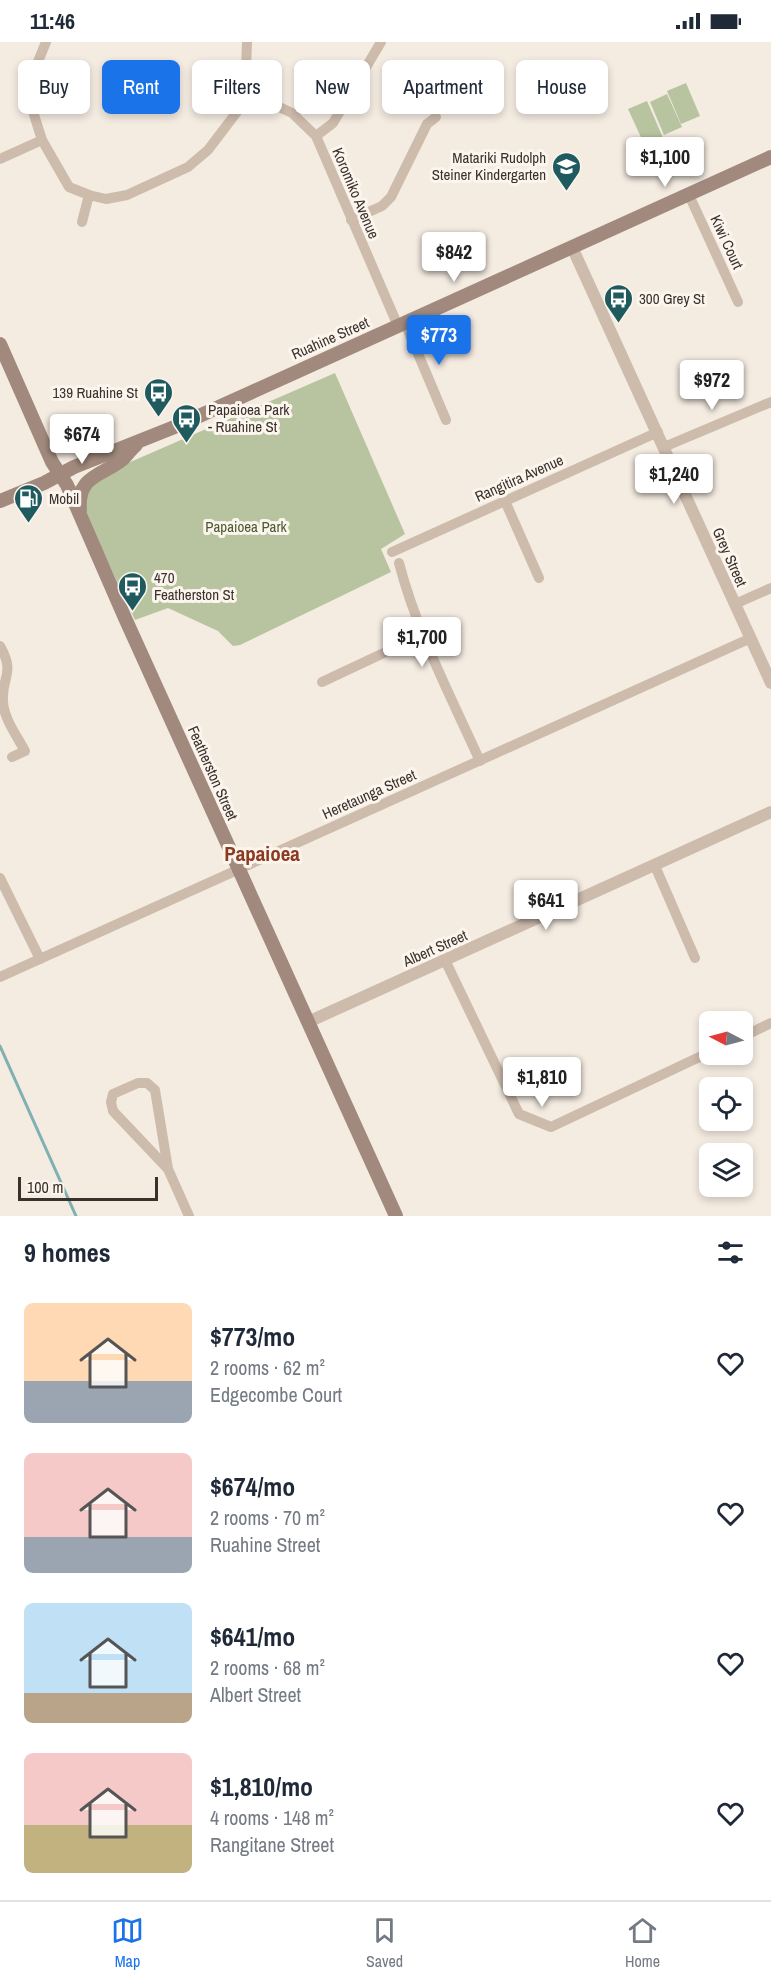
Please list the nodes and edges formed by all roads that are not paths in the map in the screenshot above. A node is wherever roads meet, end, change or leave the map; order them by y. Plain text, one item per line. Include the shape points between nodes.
1 (46, 42) edge
2 (247, 42) edge
3 (381, 42) edge
4 (246, 60) edge
5 (282, 108) edge
6 (235, 114) edge
7 (436, 117) dead end
8 (316, 136) junction
9 (42, 140) junction
10 (771, 157) edge
11 (0, 159) edge
12 (89, 195) junction
13 (689, 195) junction
14 (351, 220) junction
15 (82, 222) dead end
16 (572, 247) junction
17 (738, 302) dead end
18 (401, 325) junction
19 (0, 344) edge
20 (771, 402) edge
21 (446, 420) dead end
22 (657, 432) junction
23 (138, 441) junction
24 (664, 447) junction
25 (59, 475) junction
26 (0, 501) edge
27 (505, 501) junction
28 (81, 515) junction
29 (392, 552) dead end
30 (399, 563) dead end
31 (539, 578) dead end
32 (771, 588) edge
33 (735, 604) junction
34 (422, 635) junction
35 (751, 638) junction
36 (0, 646) edge
37 (322, 682) dead end
38 (771, 683) edge
39 (12, 757) dead end
40 (480, 761) junction
41 (771, 812) edge
42 (655, 866) junction
43 (239, 870) junction
44 (0, 878) edge
45 (695, 958) dead end
46 (40, 959) junction
47 (445, 960) junction
48 (0, 977) edge
49 (308, 1022) junction
50 (771, 1023) edge
51 (753, 1032) edge
52 (699, 1057) edge
53 (168, 1169) junction
54 (392, 1215) edge
55 (189, 1216) edge

1 - 9 street via 35,69 30,102
2 - 4 street
3 - 8 street via 333,123
5 - 8 street, Koromiko Avenue
6 - 12 street via 208,150 188,167 127,195 106,199
7 - 14 street via 427,124 391,197
8 - 14 street, Koromiko Avenue
9 - 11 street
9 - 12 street via 69,187
10 - 13 main road, Ruahine Street
12 - 15 street
13 - 16 main road, Ruahine Street
13 - 17 street, Kiwi Court
14 - 18 street, Koromiko Avenue
16 - 18 main road, Ruahine Street
16 - 22 street, Grey Street
18 - 21 street, Koromiko Avenue
18 - 23 main road, Ruahine Street
19 - 25 main road, Featherston Street
20 - 24 street
22 - 24 street, Grey Street
22 - 27 street, Rangitira Avenue
23 - 25 main road, Ruahine Street
23 - 28 main road via 123,459 88,481 81,491
24 - 33 street, Grey Street
25 - 26 main road, Ruahine Street
25 - 28 main road, Featherston Street
27 - 29 street, Rangitira Avenue
27 - 31 street
28 - 43 main road, Featherston Street
30 - 34 street
32 - 33 street
33 - 35 street, Grey Street
34 - 37 street
34 - 40 street
35 - 38 street, Grey Street
35 - 40 street, Heretaunga Street
36 - 39 street via 8,668 4,710 25,751
40 - 43 street, Heretaunga Street
41 - 42 street, Albert Street
42 - 45 street
42 - 47 street, Albert Street
43 - 46 street, Heretaunga Street
43 - 49 main road, Featherston Street
44 - 46 street
46 - 48 street, Heretaunga Street
47 - 49 street, Albert Street
47 - 52 street via 519,1114 551,1127
49 - 54 main road, Featherston Street
50 - 51 street
53 - 53 street via 155,1090 147,1083 138,1083 113,1094 113,1111
53 - 55 street

